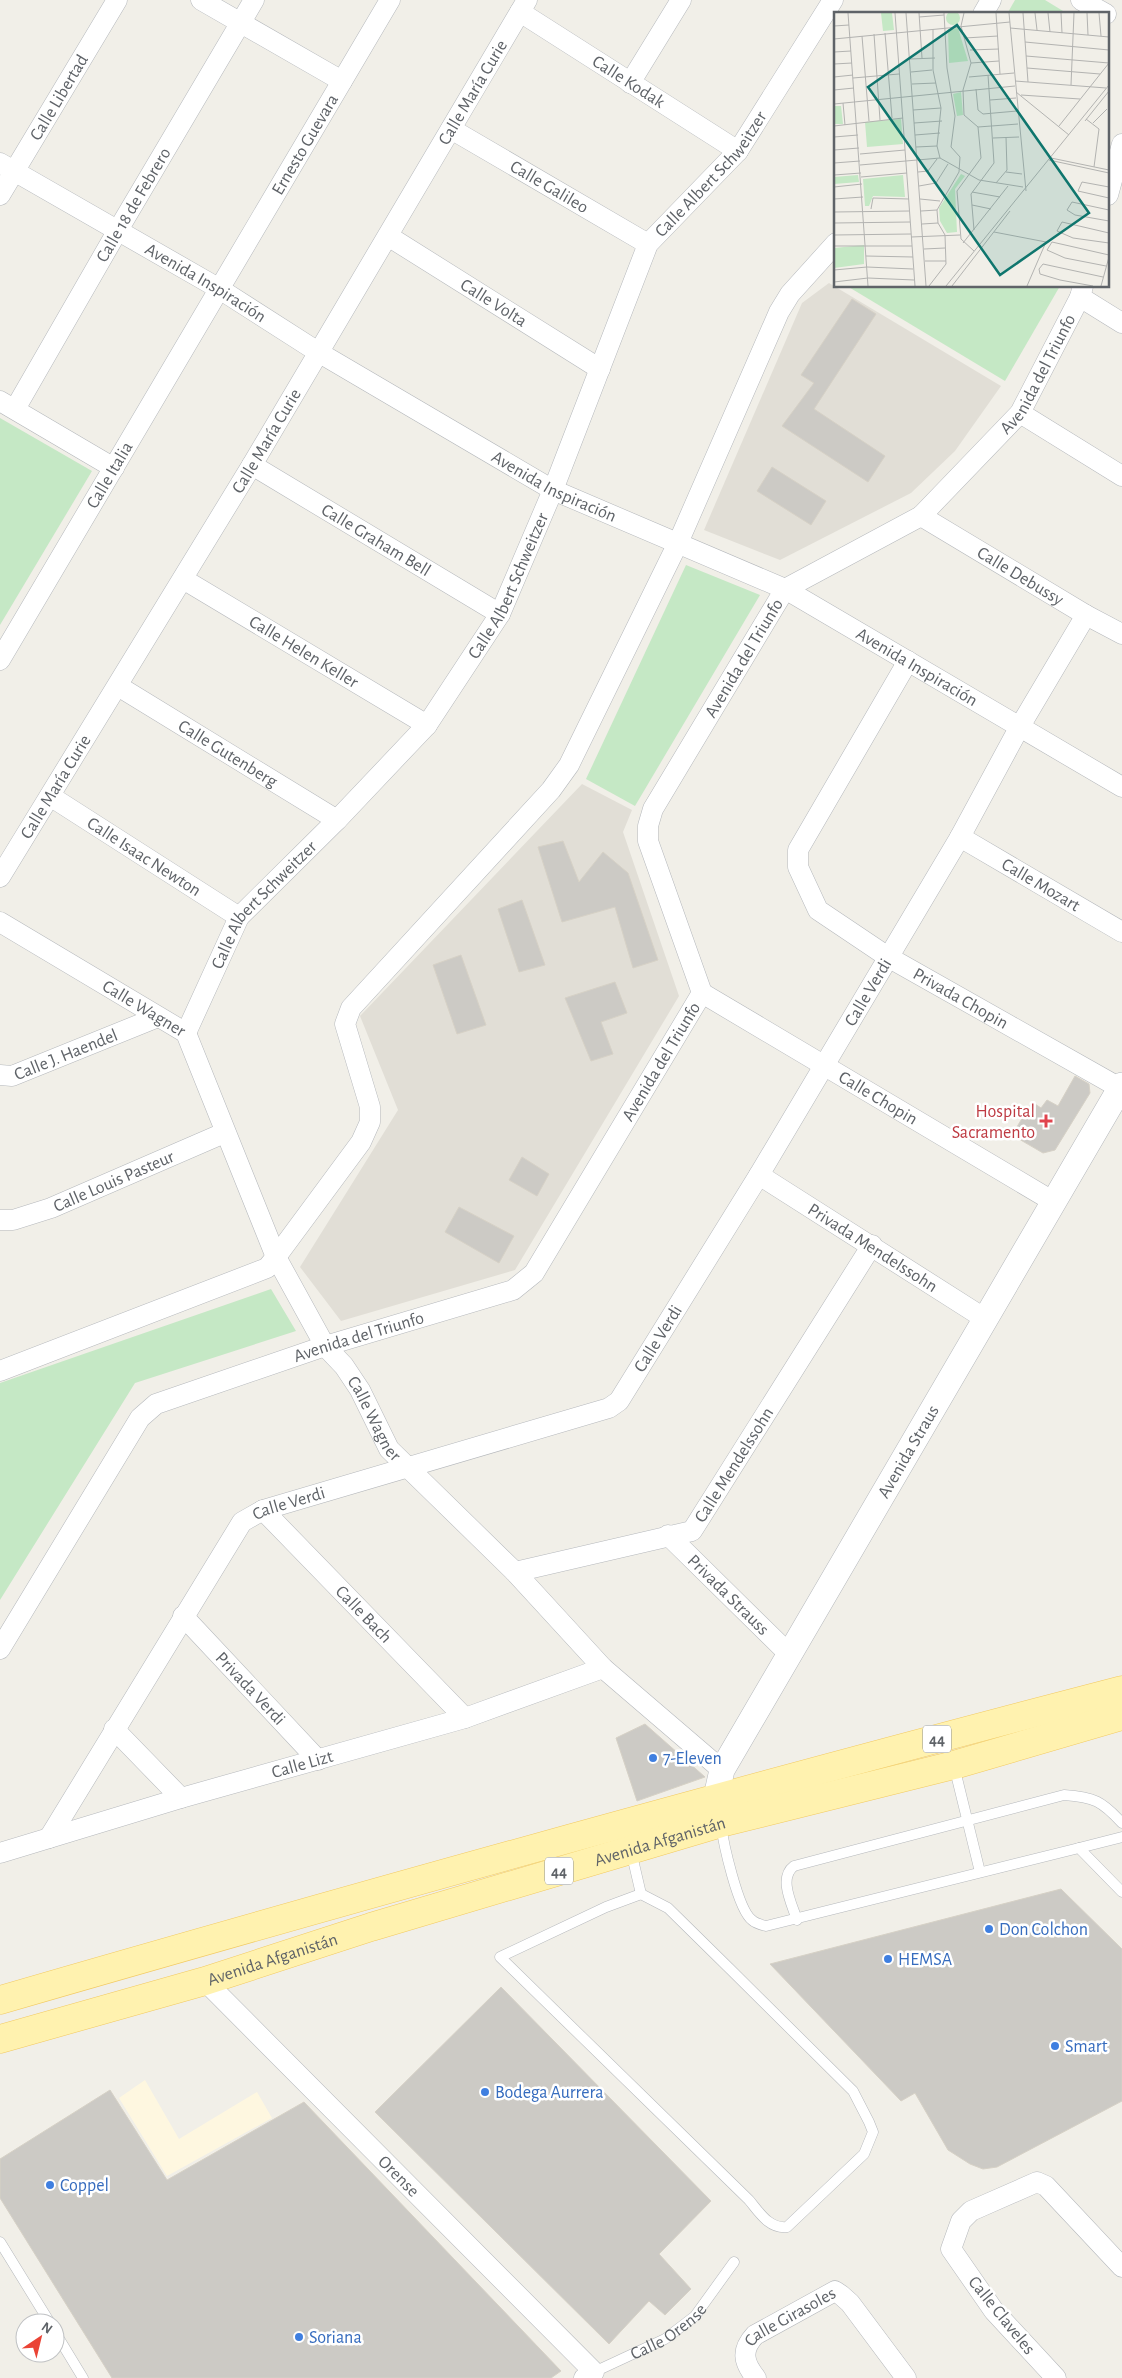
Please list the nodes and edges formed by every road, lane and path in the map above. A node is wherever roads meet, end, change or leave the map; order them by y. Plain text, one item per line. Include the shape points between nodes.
1 (117, 0) edge
2 (201, 0) edge
3 (254, 0) edge
4 (390, 0) edge
5 (681, 0) edge
6 (834, 0) edge
7 (991, 0) edge
8 (1081, 0) edge
9 (524, 6) edge
10 (984, 12) edge
11 (1103, 12) edge
12 (1110, 16) edge
13 (240, 23) junction
14 (1122, 23) edge
15 (342, 81) junction
16 (630, 83) junction
17 (451, 129) junction
18 (1122, 144) edge
19 (738, 151) junction
20 (7, 167) edge
21 (1119, 171) edge
22 (1110, 191) edge
23 (0, 195) edge
24 (118, 230) junction
25 (388, 236) junction
26 (648, 244) junction
27 (834, 245) edge
28 (218, 288) junction
29 (1081, 292) edge
30 (1122, 323) edge
31 (318, 352) junction
32 (600, 369) junction
33 (8, 405) edge
34 (1020, 413) junction
35 (252, 465) junction
36 (114, 468) junction
37 (1122, 476) edge
38 (553, 490) junction
39 (921, 516) junction
40 (678, 543) junction
41 (183, 579) junction
42 (785, 589) junction
43 (500, 614) junction
44 (1086, 615) junction
45 (1122, 634) edge
46 (0, 660) edge
47 (908, 661) junction
48 (118, 686) junction
49 (427, 724) junction
50 (1019, 728) junction
51 (1122, 787) edge
52 (50, 796) junction
53 (337, 820) junction
54 (960, 837) junction
55 (0, 877) edge
56 (239, 917) junction
57 (0, 922) edge
58 (1122, 932) edge
59 (888, 957) junction
60 (702, 993) junction
61 (158, 1017) junction
62 (186, 1033) junction
63 (822, 1066) junction
64 (0, 1075) edge
65 (1121, 1087) edge
66 (224, 1133) junction
67 (759, 1175) junction
68 (1054, 1202) junction
69 (0, 1220) edge
70 (872, 1245) junction
71 (276, 1257) junction
72 (987, 1320) junction
73 (325, 1346) junction
74 (0, 1371) edge
75 (409, 1467) junction
76 (263, 1510) junction
77 (668, 1535) junction
78 (515, 1572) junction
79 (183, 1616) junction
80 (0, 1649) edge
81 (789, 1654) junction
82 (603, 1668) junction
83 (1117, 1710) edge
84 (465, 1718) junction
85 (114, 1729) junction
86 (318, 1760) junction
87 (954, 1765) junction
88 (722, 1770) junction
89 (181, 1798) junction
90 (718, 1810) junction
91 (967, 1822) junction
92 (1122, 1823) edge
93 (1122, 1837) edge
94 (48, 1838) junction
95 (1079, 1848) junction
96 (630, 1850) junction
97 (0, 1853) edge
98 (980, 1872) junction
99 (1122, 1892) edge
100 (641, 1894) junction
101 (797, 1920) junction
102 (205, 1980) junction
103 (0, 2000) edge
104 (0, 2039) edge
105 (0, 2242) edge
106 (734, 2262) dead end
107 (1122, 2267) edge
108 (44, 2313) edge
109 (65, 2348) edge
110 (751, 2373) edge
111 (589, 2375) edge
112 (83, 2378) edge
113 (906, 2378) edge
114 (1056, 2378) edge

1 - 20 street, Calle Libertad
2 - 13 street
3 - 13 street, Calle 18 de Febrero
4 - 15 street, Ernesto Guevara
5 - 16 street
6 - 19 street, Calle Albert Schweitzer
7 - 10 street
8 - 11 street
9 - 16 street, Calle Kodak
9 - 17 street, Calle María Curie
12 - 14 street
13 - 15 street
13 - 24 street, Calle 18 de Febrero
15 - 28 street, Ernesto Guevara
16 - 19 street, Calle Kodak
17 - 25 street, Calle María Curie
17 - 26 street, Calle Galileo
18 - 21 street
19 - 26 street, Calle Albert Schweitzer
20 - 23 street, Calle Libertad
20 - 24 street, Avenida Inspiración
21 - 22 street
24 - 28 street, Avenida Inspiración
24 - 33 street, Calle 18 de Febrero
25 - 31 street, Calle María Curie
25 - 32 street, Calle Volta
26 - 32 street, Calle Albert Schweitzer
27 - 40 street via 790,294 779,312
28 - 31 street, Avenida Inspiración
28 - 36 street, Calle Italia
29 - 30 street
29 - 34 street, Avenida del Triunfo
31 - 35 street, Calle María Curie
31 - 38 street, Avenida Inspiración
32 - 38 street, Calle Albert Schweitzer
33 - 36 street
34 - 37 street
34 - 39 street, Avenida del Triunfo
35 - 41 street, Calle María Curie
35 - 43 street, Calle Graham Bell
36 - 46 street, Calle Italia
38 - 40 street, Avenida Inspiración
38 - 43 street, Calle Albert Schweitzer
39 - 42 street, Avenida del Triunfo
39 - 44 street, Calle Debussy
40 - 42 street, Avenida Inspiración
40 - 71 street via 569,764 551,790 351,1008 345,1024 370,1107 370,1122 361,1142
41 - 48 street, Calle María Curie
41 - 49 street, Calle Helen Keller
42 - 47 street, Avenida Inspiración
42 - 60 street, Avenida del Triunfo via 653,809 648,826 648,841
43 - 49 street, Calle Albert Schweitzer
44 - 45 street, Calle Debussy
44 - 50 street, Calle Verdi
47 - 50 street, Avenida Inspiración
47 - 59 street, Privada Chopin via 798,850 797,859 818,910
48 - 52 street, Calle María Curie
48 - 53 street, Calle Gutenberg
49 - 53 street, Calle Albert Schweitzer
50 - 51 street, Avenida Inspiración
50 - 54 street, Calle Verdi
52 - 55 street, Calle María Curie
52 - 56 street, Calle Isaac Newton
53 - 56 street, Calle Albert Schweitzer
54 - 58 street, Calle Mozart
54 - 59 street, Calle Verdi
56 - 62 street, Calle Albert Schweitzer
57 - 61 street, Calle Wagner
59 - 63 street, Calle Verdi
59 - 65 street, Privada Chopin
60 - 63 street, Calle Chopin
60 - 73 street, Avenida del Triunfo via 534,1273 523,1284 513,1290
61 - 62 street, Calle Wagner
61 - 64 street, Calle J. Haendel via 12,1076
62 - 66 street, Calle Wagner
63 - 67 street, Calle Verdi
63 - 68 street, Calle Chopin
65 - 68 street, Avenida Straus
66 - 69 street, Calle Louis Pasteur via 51,1208 13,1220
66 - 71 street, Calle Wagner
67 - 70 street, Privada Mendelssohn
67 - 75 street, Calle Verdi via 619,1401 609,1408
68 - 72 street, Avenida Straus
70 - 72 street, Privada Mendelssohn
70 - 77 street, Calle Mendelssohn via 692,1531
71 - 73 street, Calle Wagner
71 - 74 street via 267,1268
72 - 81 street, Avenida Straus
73 - 75 street, Calle Wagner via 360,1390 389,1449
73 - 80 street, Avenida del Triunfo via 156,1404 140,1418
75 - 76 street, Calle Verdi
75 - 78 street, Calle Wagner
76 - 79 street, Calle Verdi via 242,1522
76 - 84 street, Calle Bach
77 - 78 street, Calle Mendelssohn
77 - 81 street, Privada Strauss
78 - 82 street, Calle Wagner
79 - 85 street, Calle Verdi
79 - 86 street, Privada Verdi
81 - 88 street, Avenida Straus
82 - 84 street, Calle Lizt
82 - 88 street, Calle Wagner
83 - 87 main road, Avenida Afganistán / 44
83 - 90 main road, Avenida Afganistán / 44
84 - 86 street, Calle Lizt
85 - 89 street
85 - 94 street, Calle Verdi
86 - 89 street, Calle Lizt
87 - 90 main road, Avenida Afganistán / 44
87 - 91 lane
88 - 90 street, Avenida Straus
89 - 94 street, Calle Lizt
90 - 96 main road, Avenida Afganistán / 44
90 - 101 lane via 724,1850 751,1920 766,1926
90 - 103 main road, Avenida Afganistán / 44 via 349,1899
91 - 92 lane via 1064,1795 1088,1797 1109,1809
91 - 98 lane
91 - 101 lane via 794,1866 786,1883
93 - 95 lane
94 - 97 street, Calle Lizt
95 - 98 lane
95 - 99 lane
96 - 100 lane
96 - 102 main road, Avenida Afganistán / 44
98 - 101 lane
100 - 100 lane via 668,1908 778,2017 853,2092 869,2122 872,2132 864,2154 787,2228 776,2227 766,2220 500,1957
102 - 104 main road, Avenida Afganistán / 44
102 - 111 street, Orense
105 - 108 lane
106 - 111 lane, Calle Orense via 695,2316 665,2339
107 - 114 street, Calle Claveles via 1046,2186 1036,2182 971,2211 961,2221 951,2249 994,2311
109 - 112 lane
110 - 113 street, Calle Girasoles via 744,2354 755,2335 835,2291 850,2303

